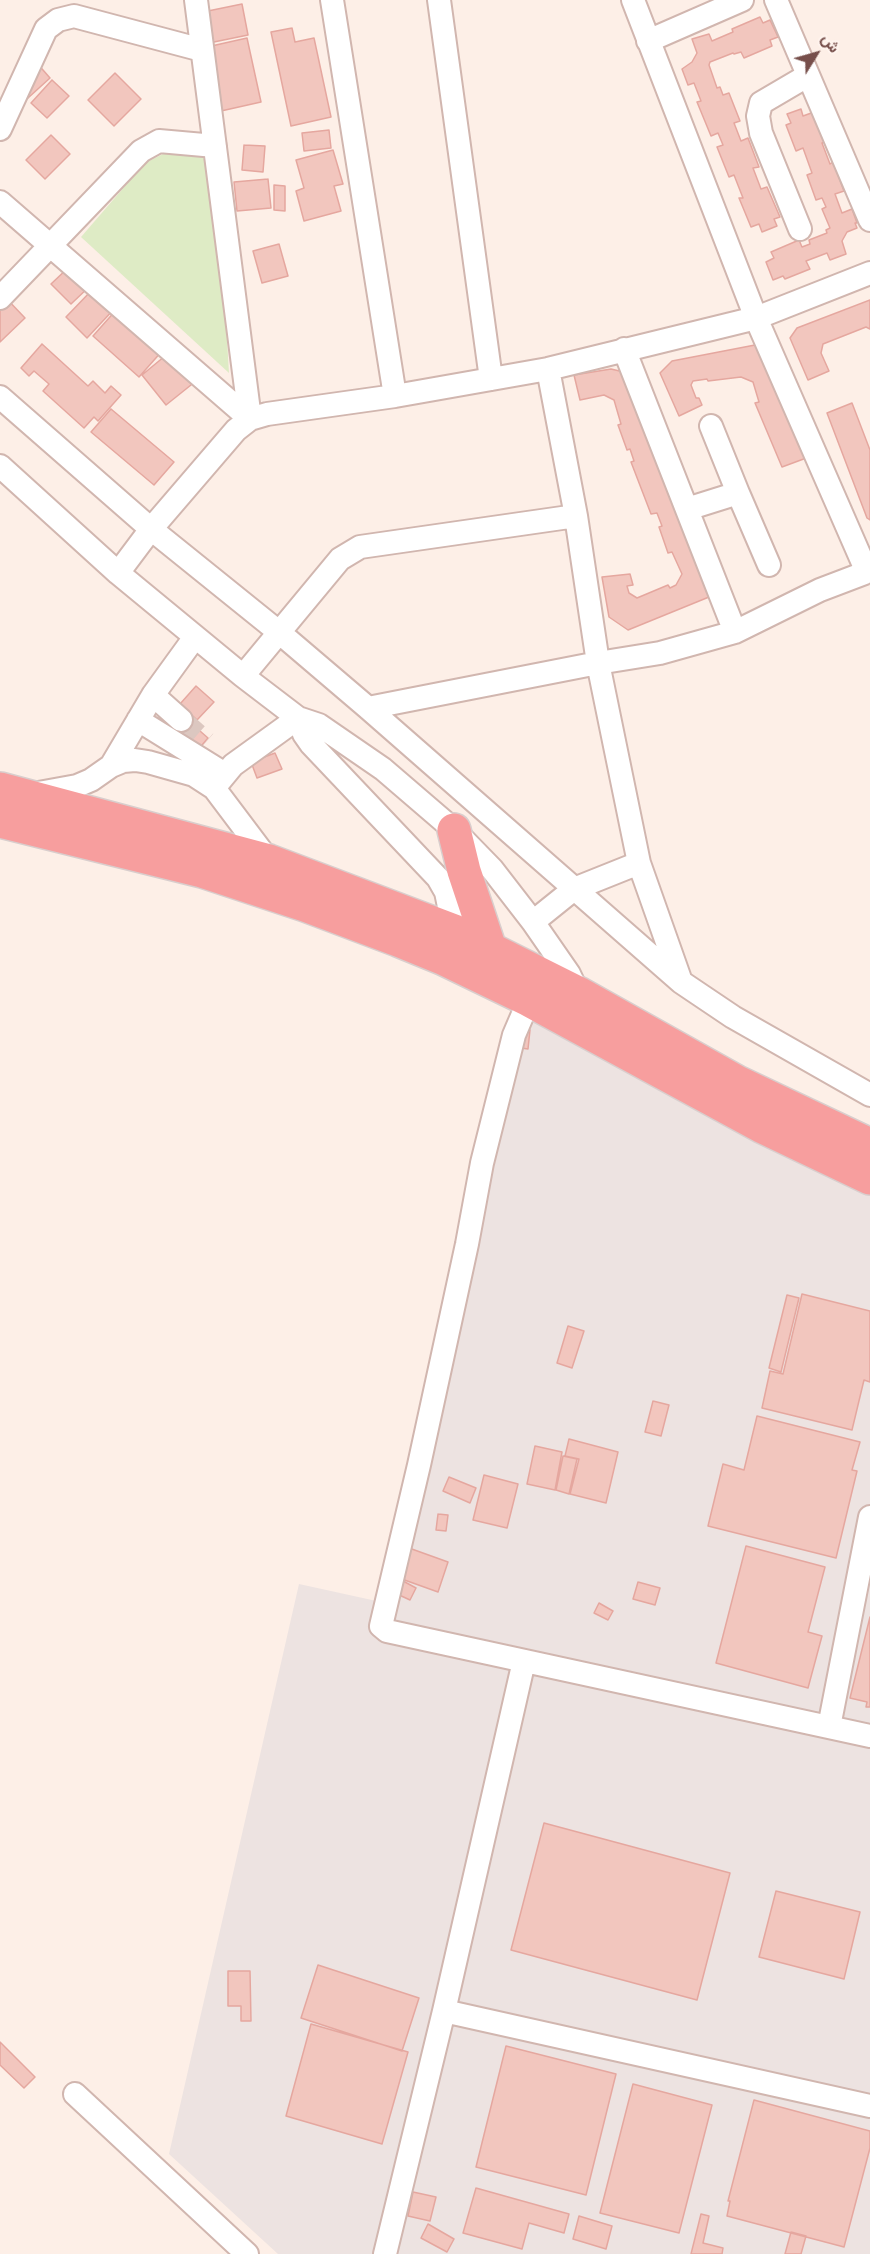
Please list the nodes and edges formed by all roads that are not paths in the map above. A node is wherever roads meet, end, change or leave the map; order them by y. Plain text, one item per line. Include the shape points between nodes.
1 (196, 0) edge
2 (332, 0) edge
3 (439, 0) edge
4 (633, 0) edge
5 (742, 0) edge
6 (776, 0) edge
7 (648, 41) junction
8 (202, 50) junction
9 (807, 76) junction
10 (0, 129) edge
11 (215, 146) junction
12 (0, 202) edge
13 (870, 220) edge
14 (800, 229) dead end
15 (51, 246) junction
16 (870, 273) edge
17 (0, 298) edge
18 (756, 318) junction
19 (624, 350) junction
20 (548, 369) junction
21 (491, 379) junction
22 (395, 396) junction
23 (0, 397) edge
24 (250, 419) junction
25 (711, 426) dead end
26 (0, 466) edge
27 (738, 493) junction
28 (687, 509) junction
29 (576, 516) junction
30 (151, 529) junction
31 (769, 565) dead end
32 (868, 572) edge
33 (118, 573) junction
34 (735, 632) junction
35 (280, 633) junction
36 (195, 637) junction
37 (598, 663) junction
38 (243, 676) junction
39 (153, 695) junction
40 (368, 708) junction
41 (298, 718) junction
42 (138, 720) junction
43 (181, 720) tunnel mouth
44 (206, 742) tunnel mouth
45 (111, 766) junction
46 (224, 776) junction
47 (12, 792) edge
48 (0, 820) edge
49 (454, 830) junction
50 (269, 861) junction
51 (639, 863) junction
52 (574, 889) junction
53 (533, 922) junction
54 (454, 931) junction
55 (490, 949) junction
56 (681, 982) junction
57 (578, 993) junction
58 (529, 1000) junction
59 (870, 1095) edge
60 (870, 1145) edge
61 (870, 1178) edge
62 (870, 1517) edge
63 (524, 1661) junction
64 (829, 1727) junction
65 (870, 1736) edge
66 (444, 2011) junction
67 (75, 2094) dead end
68 (870, 2106) edge
69 (247, 2254) edge
70 (385, 2254) edge

1 - 8 street
2 - 22 street
3 - 21 street
4 - 7 street
5 - 7 street
6 - 9 street
7 - 18 street
8 - 10 street via 74,16 58,20 46,29
8 - 11 street
9 - 13 street
9 - 14 street via 761,103 758,116 761,133
11 - 15 street via 159,141 141,151
11 - 24 street
12 - 15 street
15 - 17 street
15 - 24 street
16 - 18 street
18 - 19 street
18 - 32 street
19 - 20 street
19 - 28 street
20 - 21 street
20 - 29 street
21 - 22 street
22 - 24 street
23 - 30 street
24 - 30 street via 236,430
25 - 27 street
26 - 33 street
27 - 28 street
27 - 31 street
28 - 34 street
29 - 35 street via 360,548 340,559
29 - 37 street
30 - 33 street
30 - 35 street
32 - 34 street via 820,590
33 - 36 street
34 - 37 street via 660,653
35 - 38 street
35 - 40 street
36 - 38 street
36 - 39 street
37 - 40 street
37 - 51 street
38 - 41 street
39 - 42 street
39 - 43 street
40 - 52 street
41 - 46 street
41 - 49 street via 319,725 383,769
41 - 54 street via 311,744 438,878 446,892
42 - 45 street
42 - 46 street
44 - 46 street
45 - 46 street via 129,760 194,775
45 - 47 street via 77,786
46 - 50 street
47 - 50 highway
48 - 58 highway via 202,871 305,905 442,958
49 - 53 street via 492,869
49 - 55 highway
50 - 54 highway
51 - 52 street
51 - 56 street
52 - 53 street
52 - 56 street
53 - 57 street
54 - 55 highway
55 - 57 highway
56 - 59 street via 733,1017
57 - 60 highway via 737,1082
58 - 61 highway via 761,1126
58 - 63 street via 514,1035 485,1153 419,1465 381,1622 387,1631
62 - 64 street
63 - 64 street
63 - 66 street
64 - 65 street
66 - 68 street
66 - 70 street
67 - 69 street

